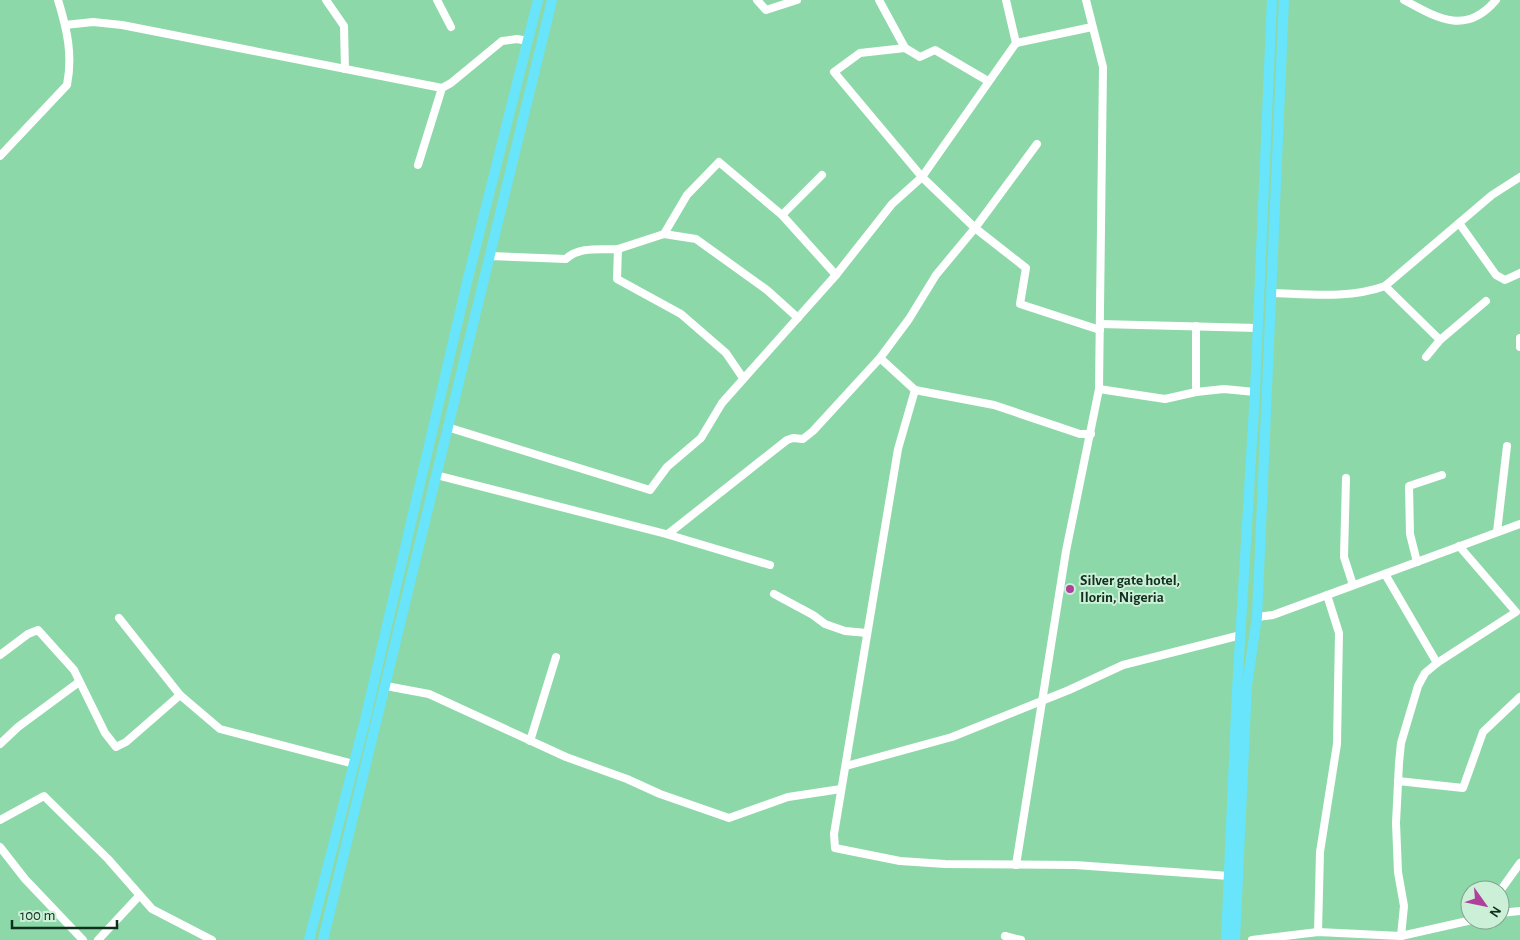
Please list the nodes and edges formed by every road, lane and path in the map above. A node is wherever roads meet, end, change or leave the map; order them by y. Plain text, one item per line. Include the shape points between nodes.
1 (58, 0) edge
2 (326, 0) edge
3 (437, 0) edge
4 (538, 0) edge
5 (552, 0) edge
6 (757, 0) edge
7 (797, 0) edge
8 (879, 0) edge
9 (1006, 0) edge
10 (1086, 0) edge
11 (1272, 0) edge
12 (1284, 0) edge
13 (1404, 0) edge
14 (1496, 0) edge
15 (65, 25) junction
16 (451, 26) dead end
17 (1092, 27) junction
18 (528, 42) junction
19 (1016, 43) junction
20 (905, 48) junction
21 (345, 69) junction
22 (988, 81) junction
23 (442, 88) junction
24 (1037, 144) dead end
25 (1265, 153) junction
26 (1277, 153) junction
27 (0, 156) edge
28 (418, 165) dead end
29 (822, 175) dead end
30 (922, 177) junction
31 (1520, 177) edge
32 (782, 215) junction
33 (1459, 223) junction
34 (975, 228) junction
35 (664, 234) junction
36 (618, 249) junction
37 (489, 256) junction
38 (1260, 272) junction
39 (1520, 273) edge
40 (1272, 274) junction
41 (836, 275) junction
42 (1385, 286) junction
43 (1271, 293) junction
44 (1486, 301) dead end
45 (798, 318) junction
46 (1196, 326) junction
47 (1100, 327) junction
48 (1257, 328) junction
49 (1520, 338) edge
50 (1440, 340) junction
51 (1520, 347) edge
52 (1426, 357) dead end
53 (880, 358) junction
54 (743, 378) junction
55 (1099, 389) junction
56 (915, 390) junction
57 (1196, 392) junction
58 (1255, 392) junction
59 (447, 427) junction
60 (1080, 434) junction
61 (1090, 434) junction
62 (1507, 446) dead end
63 (1087, 453) junction
64 (436, 474) junction
65 (1442, 476) dead end
66 (1346, 478) dead end
67 (1520, 524) edge
68 (1497, 532) junction
69 (668, 534) junction
70 (1459, 546) junction
71 (1247, 548) junction
72 (1260, 548) junction
73 (1417, 562) junction
74 (770, 565) dead end
75 (1385, 574) junction
76 (1353, 585) junction
77 (774, 594) dead end
78 (1327, 595) junction
79 (1257, 617) junction
80 (119, 618) dead end
81 (866, 633) junction
82 (1241, 635) junction
83 (0, 655) edge
84 (556, 657) dead end
85 (1437, 662) junction
86 (79, 682) junction
87 (386, 686) junction
88 (180, 695) junction
89 (1520, 697) edge
90 (1041, 702) junction
91 (530, 741) junction
92 (0, 744) edge
93 (354, 764) junction
94 (846, 766) junction
95 (1398, 781) junction
96 (842, 789) junction
97 (0, 820) edge
98 (0, 847) edge
99 (1520, 863) edge
100 (1016, 865) junction
101 (1229, 876) junction
102 (1508, 880) edge
103 (139, 896) junction
104 (1460, 923) edge
105 (1318, 932) junction
106 (1006, 936) dead end
107 (1401, 936) junction
108 (83, 940) edge
109 (98, 940) edge
110 (212, 940) edge
111 (309, 940) edge
112 (323, 940) edge
113 (1021, 940) edge
114 (1226, 940) edge
115 (1235, 940) edge
116 (1254, 940) edge

1 - 15 street
2 - 21 street via 344,26
3 - 16 street
4 - 18 main road
5 - 37 main road
6 - 7 street via 766,10
8 - 20 street
9 - 19 street
10 - 17 street
11 - 25 main road
12 - 26 main road
13 - 14 street via 1435,17 1452,22 1470,20
15 - 21 street via 93,22 122,25
15 - 27 street via 70,55 67,85
17 - 19 street
17 - 47 street via 1103,67
18 - 23 street via 517,39 502,41
18 - 93 main road via 467,282
19 - 22 street
20 - 22 street via 920,56 935,50
20 - 30 street via 860,53 834,72
21 - 23 street
22 - 30 street
23 - 28 street
24 - 34 street
25 - 26 main road
25 - 38 main road
26 - 40 main road
29 - 32 street
30 - 34 street
30 - 41 street via 892,204
31 - 33 street via 1492,194
32 - 35 street via 719,162 687,195
32 - 41 street
33 - 39 street via 1496,275 1505,280
33 - 42 street
34 - 47 street via 1026,268 1020,304
34 - 53 street via 936,275
35 - 36 street
35 - 45 street via 696,239 767,290
36 - 37 street via 573,252 566,259
36 - 54 street via 617,279 681,314 726,353
37 - 59 main road
38 - 40 main road
38 - 48 main road
40 - 43 main road
41 - 45 street
42 - 43 street via 1374,291 1331,294
42 - 50 street
43 - 72 main road
44 - 50 street
45 - 54 street
46 - 47 street
46 - 48 street
46 - 57 street
47 - 55 street
48 - 58 main road
49 - 51 street
50 - 52 street
53 - 56 street
53 - 69 street via 813,431 803,439 788,440
54 - 59 street via 722,403 701,438 667,467 650,490
55 - 57 street via 1165,398
55 - 61 street
56 - 60 street via 994,405
56 - 81 street via 898,449
57 - 58 street via 1224,389
58 - 71 main road
59 - 64 main road
60 - 61 street
60 - 63 street
61 - 63 street
62 - 68 street
63 - 90 street via 1066,551
64 - 69 street
64 - 87 main road
65 - 73 street via 1409,486 1410,534
66 - 76 street via 1344,556
67 - 68 street
68 - 70 street
69 - 74 street
70 - 73 street
70 - 85 street via 1516,612
71 - 72 main road
71 - 82 main road
72 - 79 main road
73 - 75 street
75 - 76 street
75 - 85 street
76 - 78 street
77 - 81 street via 825,624 845,631
78 - 79 street via 1273,615
78 - 105 street via 1340,633 1337,734 1320,852
79 - 115 main road via 1247,685
80 - 88 street
81 - 94 street
82 - 90 street via 1123,665
82 - 101 main road
83 - 86 street via 38,630 74,670
84 - 91 street
85 - 95 street via 1425,673 1418,686 1401,743
86 - 88 street via 105,733 116,747
86 - 92 street
87 - 91 street via 429,694
87 - 112 main road
88 - 93 street via 220,729
89 - 95 street via 1483,732 1463,788
90 - 94 street via 952,737
90 - 100 street
91 - 96 street via 660,794 729,818 788,797
93 - 111 main road
94 - 96 street
95 - 107 street via 1396,847 1404,906
96 - 100 street via 835,848 900,861
97 - 103 street via 44,796 108,859
98 - 108 street via 25,879
99 - 102 street
100 - 101 street
101 - 114 main road
103 - 109 street
103 - 110 street via 152,909
104 - 107 street
105 - 107 street
105 - 116 street
106 - 113 street

